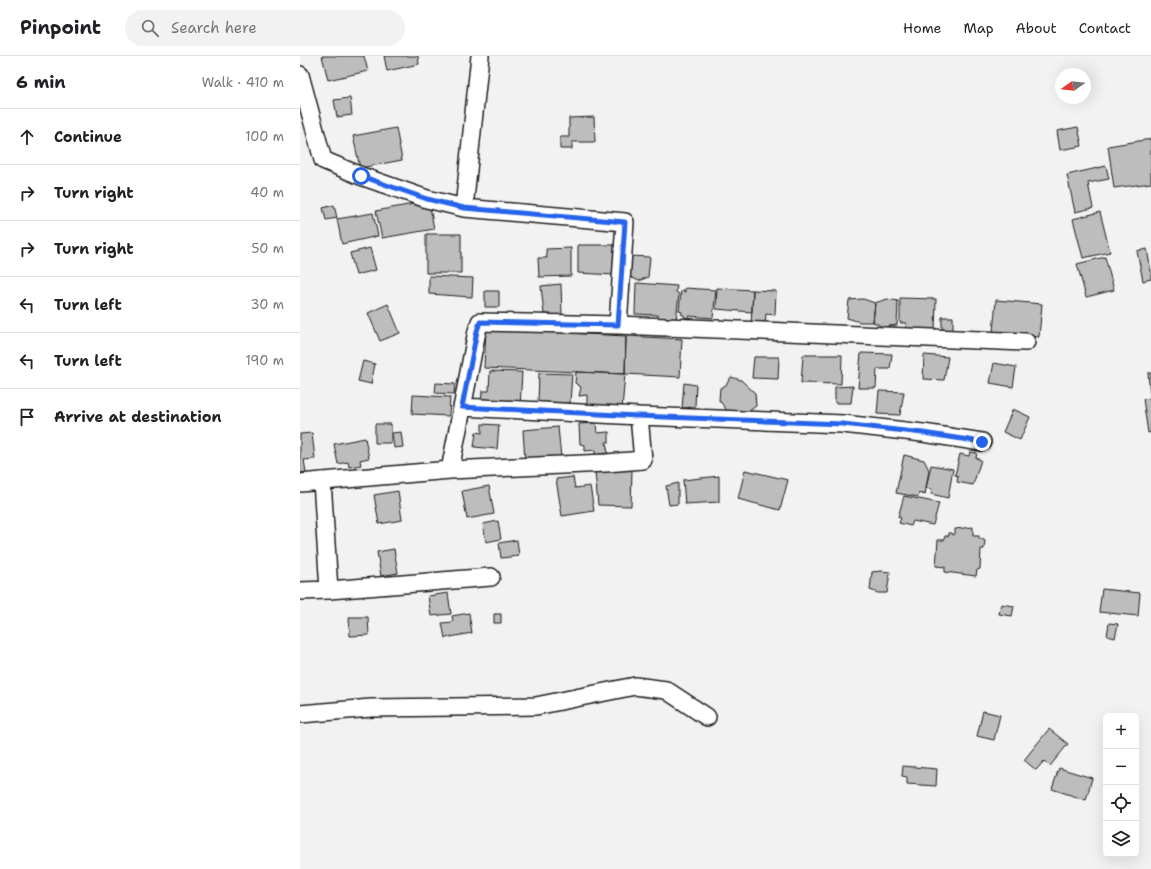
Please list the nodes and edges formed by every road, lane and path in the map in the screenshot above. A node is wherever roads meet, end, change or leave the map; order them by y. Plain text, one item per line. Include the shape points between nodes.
1 (480, 56) edge
2 (300, 75) edge
3 (464, 208) junction
4 (618, 325) junction
5 (1026, 342) dead end
6 (462, 407) junction
7 (638, 416) junction
8 (982, 442) dead end
9 (450, 470) junction
10 (322, 481) junction
11 (300, 482) edge
12 (491, 577) dead end
13 (329, 590) junction
14 (300, 591) edge
15 (300, 714) edge
16 (707, 717) dead end

1 - 3 street
2 - 3 street via 323,160 427,199
3 - 4 street via 625,222
4 - 5 street
4 - 6 street via 480,322
6 - 7 street
6 - 9 street
7 - 8 street via 843,424
7 - 9 street via 643,460
9 - 10 street
10 - 11 street
10 - 13 street
12 - 13 street
13 - 14 street
15 - 16 street via 370,708 536,706 635,686 666,690

